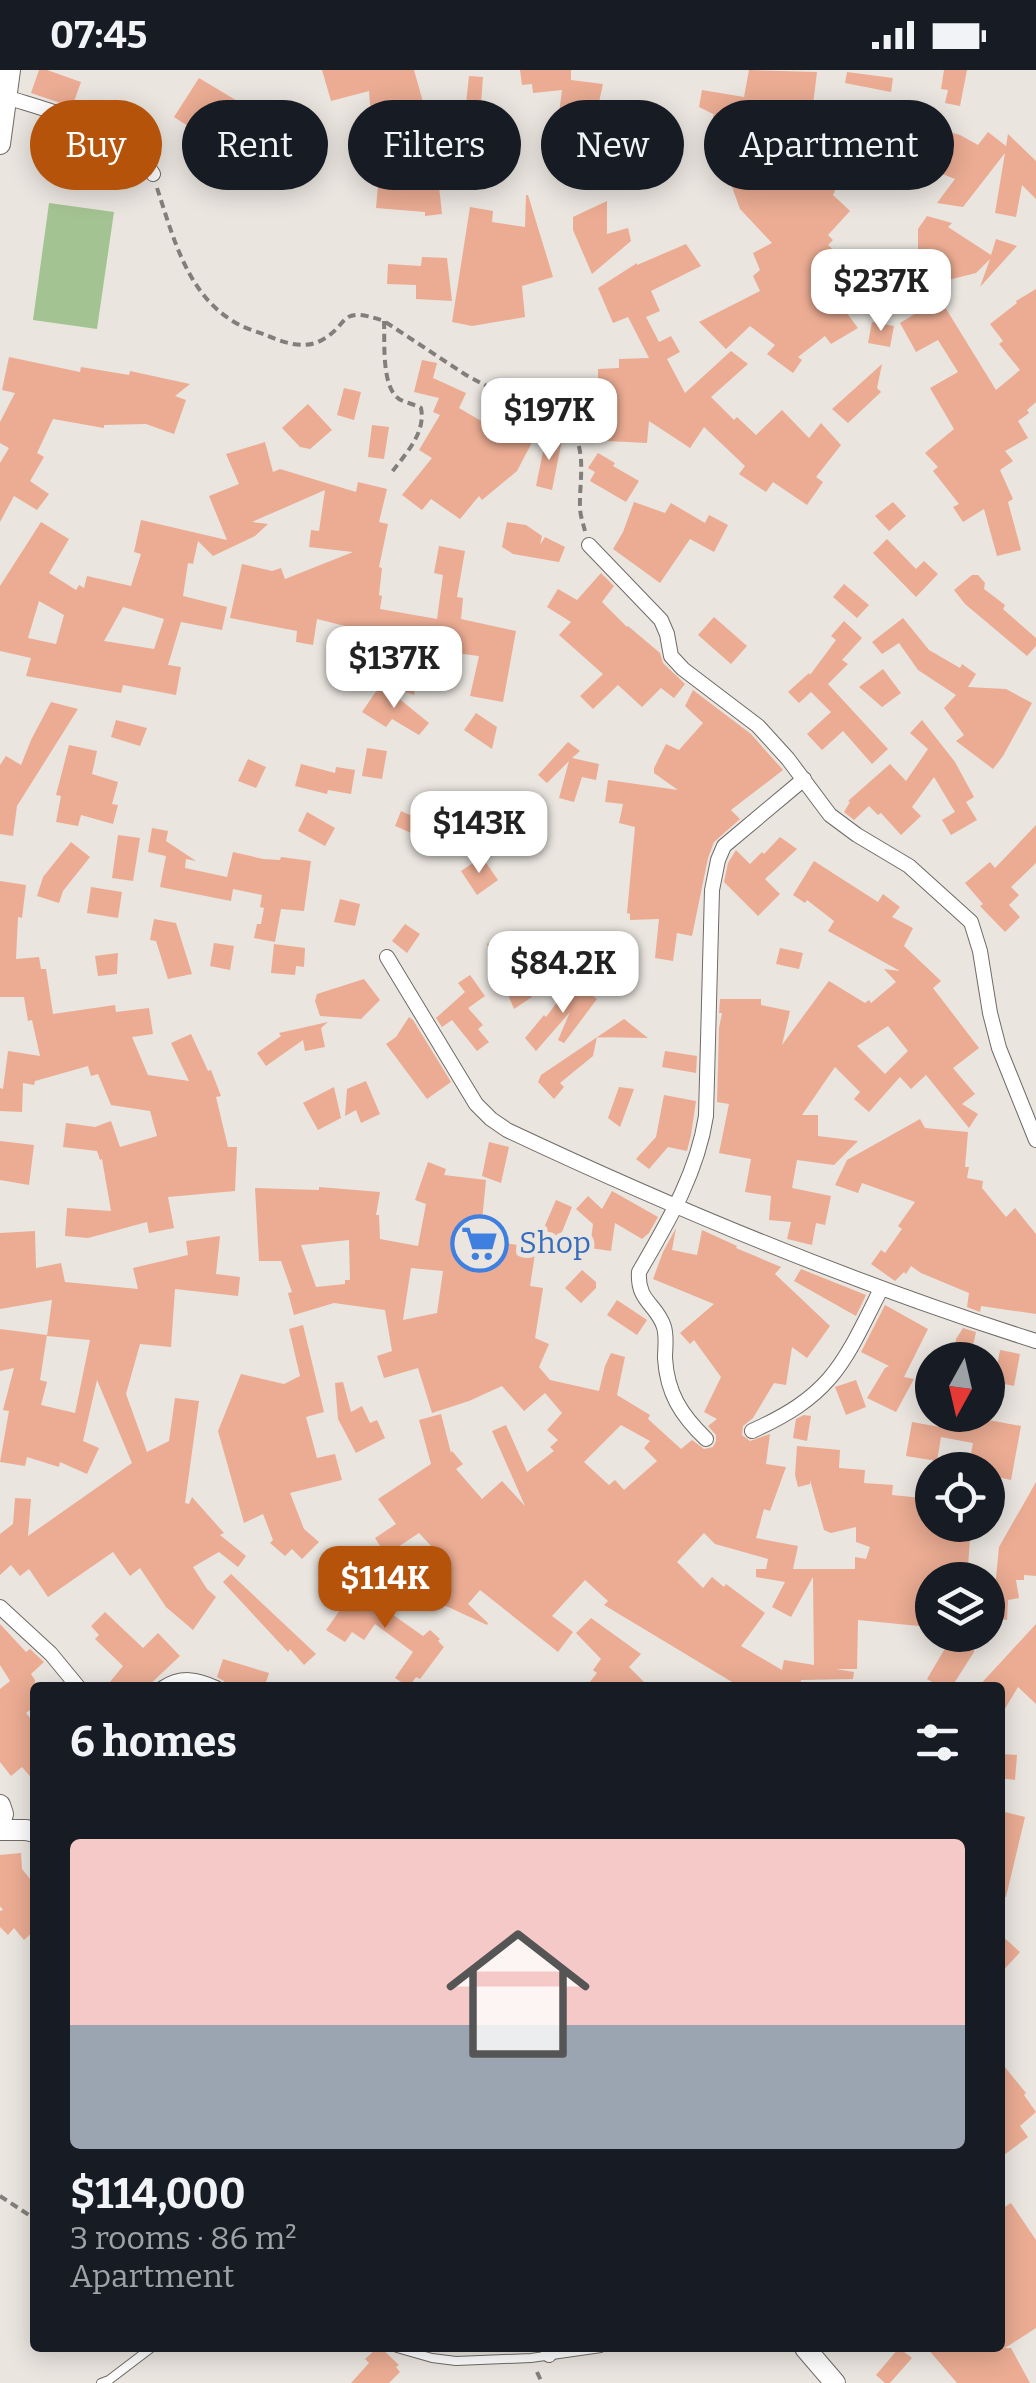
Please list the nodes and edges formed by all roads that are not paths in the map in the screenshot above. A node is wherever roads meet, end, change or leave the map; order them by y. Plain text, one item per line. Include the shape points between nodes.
1 (10, 70) edge
2 (6, 97) junction
3 (30, 105) edge
4 (0, 144) edge
5 (589, 545) road end
6 (804, 779) junction
7 (387, 957) dead end
8 (1036, 1140) edge
9 (677, 1207) junction
10 (881, 1289) junction
11 (1036, 1342) edge
12 (752, 1431) dead end
13 (706, 1439) dead end
14 (0, 1606) edge
15 (74, 1682) edge
16 (173, 1682) edge
17 (204, 1682) edge
18 (1, 1818) edge
19 (30, 1831) edge
20 (146, 2352) edge
21 (412, 2352) edge
22 (548, 2352) edge
23 (809, 2352) edge
24 (101, 2383) edge
25 (835, 2383) edge

1 - 2 main road
2 - 3 street
2 - 4 main road
5 - 6 street via 661,620 671,656 683,670 758,726
6 - 8 street via 830,815 909,866 970,922 1000,1048
6 - 9 street via 724,846 718,860 706,1116
7 - 9 street via 490,1119
9 - 10 street
9 - 13 street via 638,1282 666,1330 674,1401
10 - 11 street
10 - 12 street via 830,1381
14 - 15 street
16 - 17 street
18 - 19 main road
20 - 24 lane
21 - 22 lane via 456,2361
23 - 25 main road

